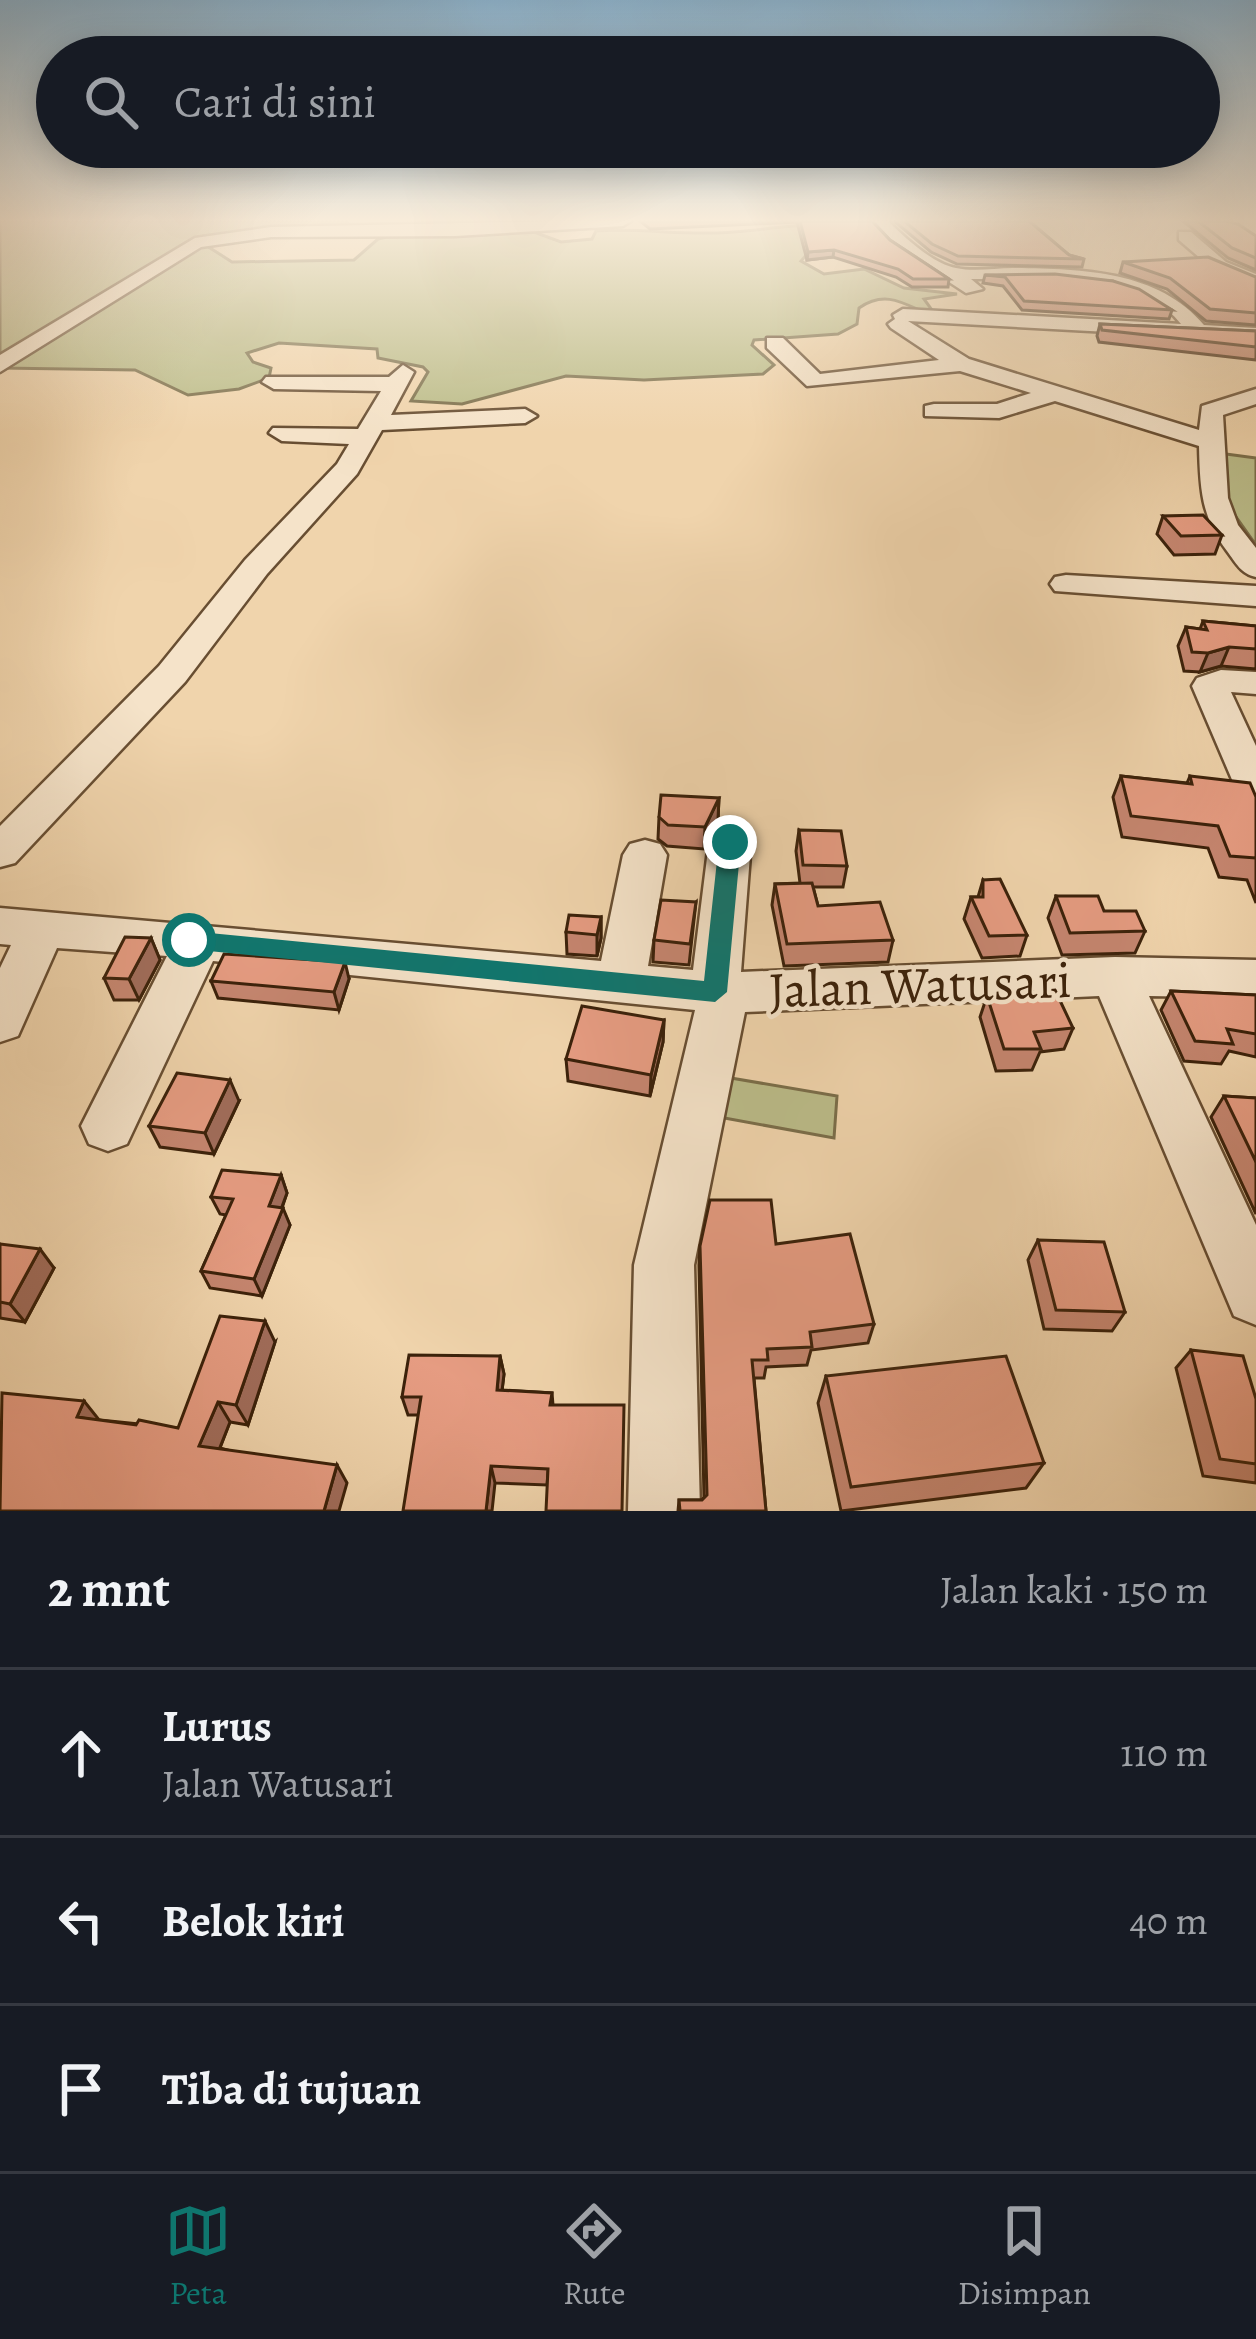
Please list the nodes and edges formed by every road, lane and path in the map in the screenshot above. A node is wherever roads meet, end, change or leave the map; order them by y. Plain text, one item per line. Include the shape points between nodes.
1 (117, 292) edge
2 (977, 292) edge
3 (1150, 292) edge
4 (1017, 318) junction
5 (1256, 334) edge
6 (776, 344) dead end
7 (1222, 347) junction
8 (854, 348) dead end
9 (961, 364) junction
10 (0, 365) edge
11 (897, 375) junction
12 (274, 382) dead end
13 (1055, 393) junction
14 (1256, 396) edge
15 (934, 411) dead end
16 (525, 416) dead end
17 (370, 430) junction
18 (282, 433) dead end
19 (1215, 443) junction
20 (1256, 568) edge
21 (1066, 584) dead end
22 (1256, 596) edge
23 (1256, 683) edge
24 (1256, 789) edge
25 (730, 842) dead end
26 (0, 852) edge
27 (645, 855) dead end
28 (20, 928) edge
29 (199, 940) junction
30 (1115, 976) junction
31 (1256, 980) edge
32 (620, 986) junction
33 (720, 993) junction
34 (0, 1021) edge
35 (108, 1126) dead end
36 (1256, 1294) edge
37 (664, 1511) edge

1 - 10 street
2 - 4 street
3 - 7 street
4 - 7 street
4 - 9 street via 901,320
5 - 7 street
6 - 11 street via 815,381
7 - 14 street
8 - 11 street
9 - 11 street
9 - 13 street
12 - 17 street via 400,378
13 - 15 street via 999,411
13 - 19 street
14 - 19 street via 1211,411
16 - 17 street
17 - 18 street
17 - 26 street via 348,468 172,674
19 - 20 street via 1214,498 1224,527
21 - 22 street
23 - 24 street via 1210,686
25 - 33 street
27 - 32 street
28 - 29 street, Jalan Watusari
28 - 34 street
29 - 32 street, Jalan Watusari
29 - 35 street
30 - 31 street, Jalan Watusari
30 - 33 street, Jalan Watusari
30 - 36 street, Jalan Watusari
32 - 33 street, Jalan Watusari
33 - 37 street, Jalan Watusari via 664,1265

